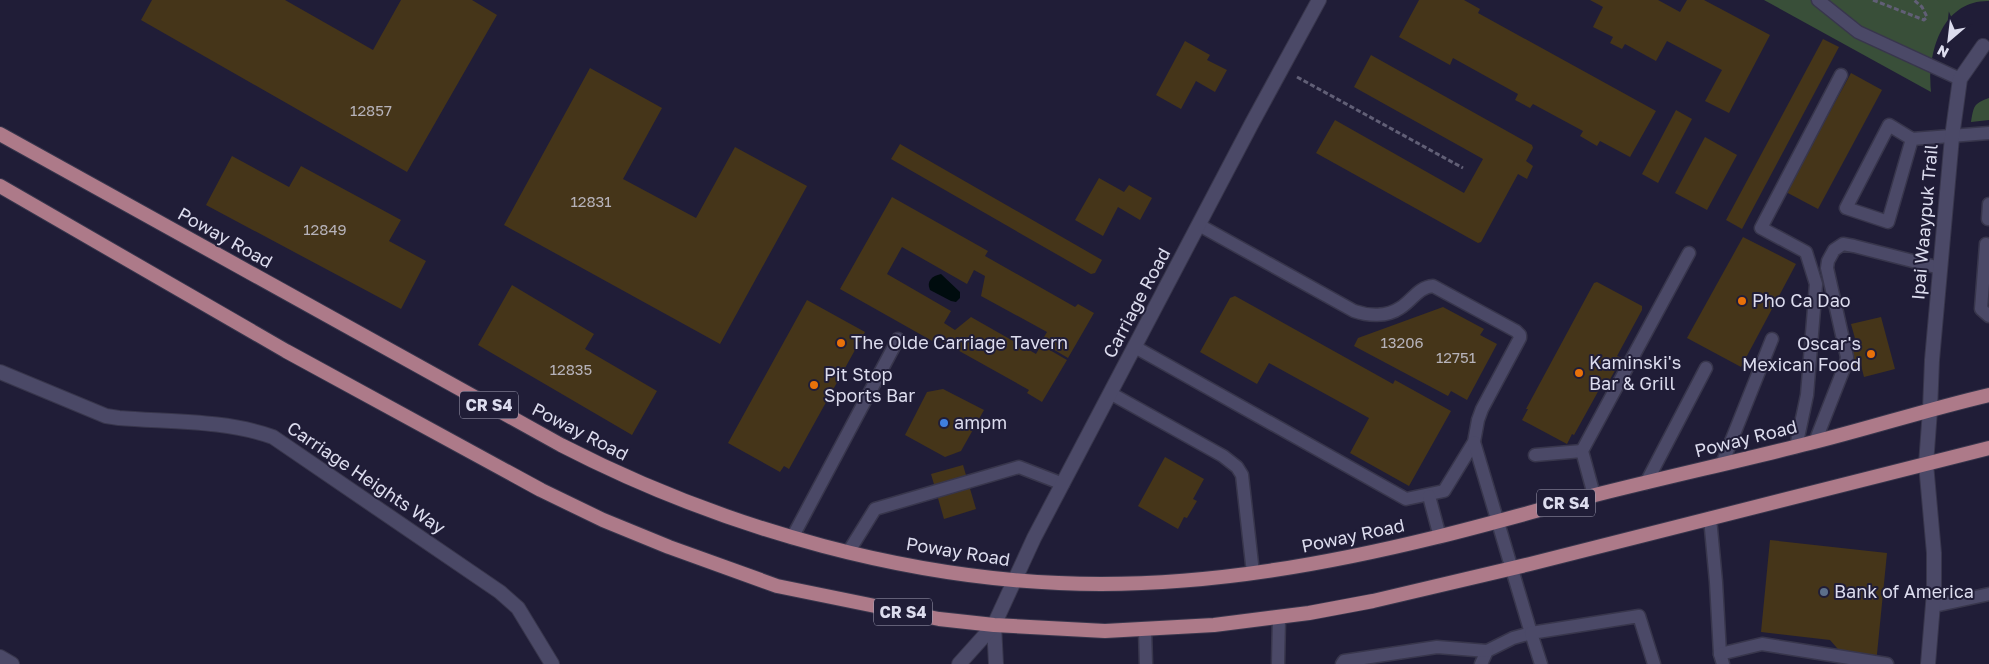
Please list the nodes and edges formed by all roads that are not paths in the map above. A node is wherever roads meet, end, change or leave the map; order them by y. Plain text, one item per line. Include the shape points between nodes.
1 (1319, 0) edge
2 (1818, 0) edge
3 (1983, 46) dead end
4 (1841, 75) dead end
5 (1960, 79) junction
6 (1989, 133) edge
7 (0, 134) edge
8 (1952, 137) junction
9 (1912, 139) junction
10 (1, 188) edge
11 (1989, 204) edge
12 (1988, 219) dead end
13 (1199, 225) junction
14 (1986, 244) dead end
15 (1689, 254) dead end
16 (1940, 268) junction
17 (1989, 316) edge
18 (1772, 339) dead end
19 (898, 340) dead end
20 (1135, 347) junction
21 (1706, 368) dead end
22 (0, 372) edge
23 (1110, 393) junction
24 (1989, 395) edge
25 (1930, 410) junction
26 (1474, 442) junction
27 (1815, 442) junction
28 (1796, 447) junction
29 (1989, 448) edge
30 (1582, 451) junction
31 (1536, 456) dead end
32 (1722, 464) junction
33 (1926, 464) junction
34 (1646, 483) junction
35 (1063, 484) junction
36 (1594, 495) junction
37 (1429, 496) junction
38 (1710, 518) junction
39 (1497, 522) junction
40 (1440, 537) junction
41 (792, 538) junction
42 (849, 552) junction
43 (1511, 568) junction
44 (1254, 573) junction
45 (1015, 580) junction
46 (1989, 594) edge
47 (1934, 606) junction
48 (1278, 618) junction
49 (994, 626) junction
50 (1145, 630) junction
51 (1531, 633) junction
52 (1487, 651) junction
53 (0, 657) edge
54 (1721, 659) edge
55 (12, 664) edge
56 (552, 664) edge
57 (958, 664) edge
58 (996, 664) edge
59 (1146, 664) edge
60 (1278, 664) edge
61 (1342, 664) edge
62 (1481, 664) edge
63 (1541, 664) edge
64 (1654, 664) edge
65 (1887, 664) edge
66 (1928, 664) edge

1 - 13 street, Carriage Road
2 - 5 lane via 1858,32
3 - 5 street, Ipai Waaypuk Trail
4 - 28 lane via 1761,228 1806,252 1816,284 1807,395
5 - 8 street, Ipai Waaypuk Trail
6 - 8 lane
7 - 41 main road, Poway Road / CR S4 via 614,473
8 - 9 lane
8 - 16 street, Ipai Waaypuk Trail
9 - 9 lane via 1888,222 1846,208 1889,125
10 - 49 main road, CR S4 via 286,351 602,520 777,586 924,617
11 - 12 lane
13 - 20 street, Carriage Road
13 - 26 lane via 1354,311 1363,314 1392,312 1432,286 1516,331 1520,338 1482,409
14 - 17 lane via 1981,309
15 - 30 lane
16 - 25 street, Ipai Waaypuk Trail
16 - 27 lane via 1843,244 1834,250 1828,261 1828,276 1846,363
18 - 32 lane
19 - 41 lane
20 - 23 street, Carriage Road
20 - 37 lane via 1401,497
21 - 34 lane
22 - 56 street, Carriage Heights Way via 106,416 234,426 273,437 500,592 518,608
23 - 35 street, Carriage Road
23 - 44 lane via 1237,467 1242,475
24 - 25 main road, Poway Road / CR S4
25 - 27 main road, Poway Road / CR S4
25 - 33 street, Ipai Waaypuk Trail
26 - 37 lane via 1444,491
26 - 39 lane
27 - 28 main road, Poway Road / CR S4
28 - 32 main road, Poway Road / CR S4
29 - 33 main road, CR S4
30 - 31 lane
30 - 36 lane
32 - 34 main road, Poway Road / CR S4
33 - 38 main road, CR S4
33 - 47 street, Ipai Waaypuk Trail via 1934,553
34 - 36 main road, Poway Road / CR S4
35 - 42 lane via 1019,467 875,509
35 - 45 street, Carriage Road
36 - 39 main road, Poway Road / CR S4
37 - 40 lane
38 - 43 main road, CR S4
38 - 54 lane
39 - 40 main road, Poway Road / CR S4
39 - 43 lane
40 - 44 main road, Poway Road / CR S4 via 1333,561
41 - 42 main road, Poway Road / CR S4
42 - 45 main road, Poway Road / CR S4
43 - 48 main road, CR S4 via 1346,606
43 - 51 lane
44 - 45 main road, Poway Road / CR S4 via 1104,584
45 - 49 street, Carriage Road
46 - 47 lane
47 - 66 street, Ipai Waaypuk Trail
48 - 50 main road, CR S4
48 - 60 lane
49 - 50 main road, CR S4
49 - 57 street, Carriage Road
49 - 58 street, Carriage Road
50 - 59 lane
51 - 52 lane
51 - 63 lane
51 - 64 lane via 1638,616
52 - 61 lane via 1437,647 1344,661
52 - 62 lane
53 - 55 street
54 - 65 lane via 1762,644

